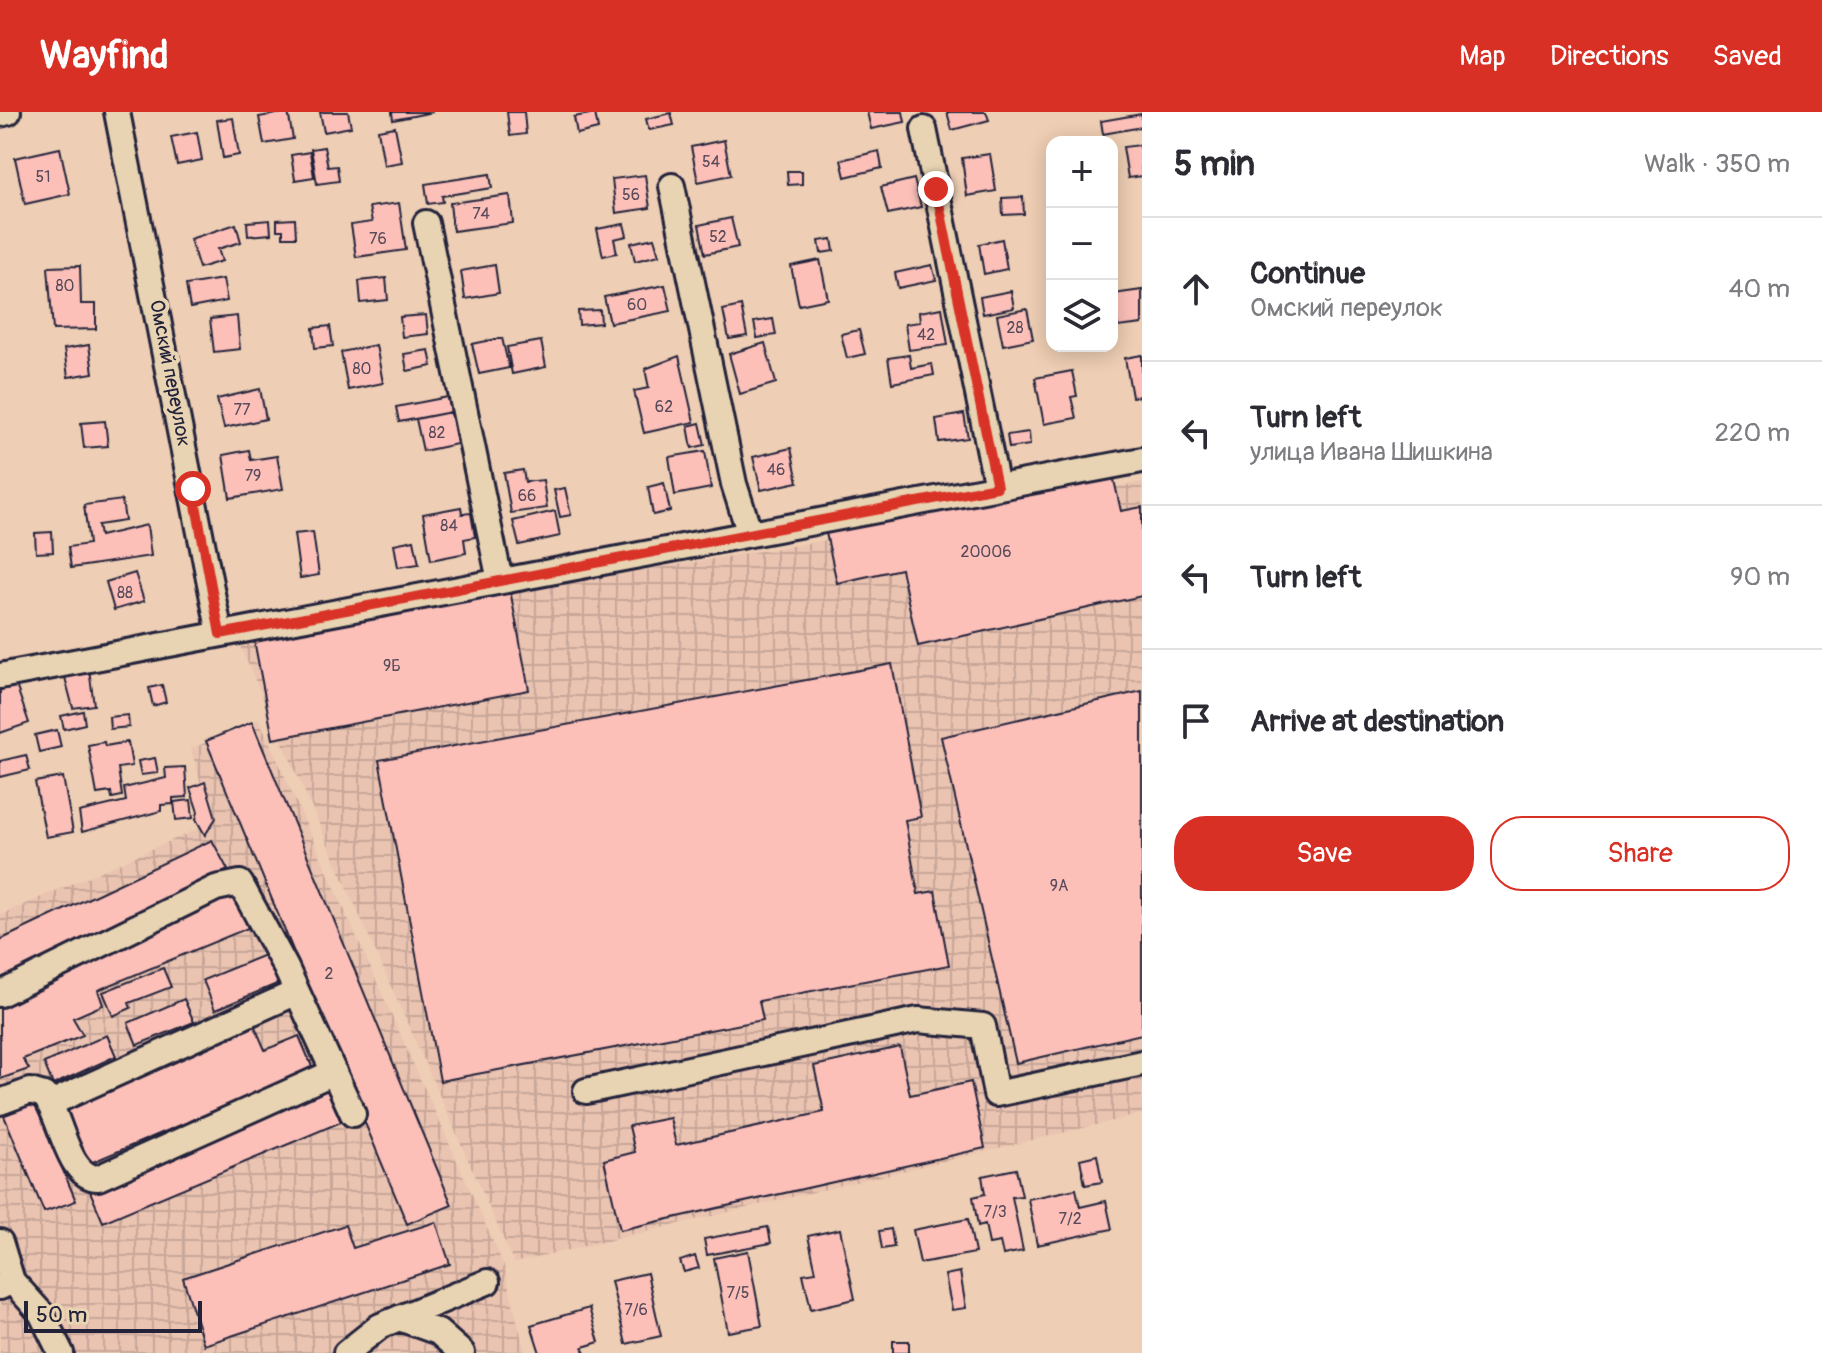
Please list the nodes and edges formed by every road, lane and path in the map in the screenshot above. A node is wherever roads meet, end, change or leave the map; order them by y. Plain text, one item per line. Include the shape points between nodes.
1 (8, 112) edge
2 (117, 112) edge
3 (0, 114) edge
4 (924, 129) dead end
5 (672, 186) dead end
6 (426, 223) dead end
7 (1142, 460) edge
8 (997, 487) junction
9 (750, 534) junction
10 (500, 581) junction
11 (220, 634) junction
12 (0, 676) edge
13 (297, 992) junction
14 (0, 994) edge
15 (1142, 1063) edge
16 (334, 1072) junction
17 (586, 1091) dead end
18 (0, 1102) edge
19 (51, 1103) junction
20 (353, 1114) dead end
21 (0, 1242) edge
22 (487, 1282) dead end
23 (6, 1284) edge
24 (399, 1318) junction
25 (61, 1353) edge
26 (346, 1353) edge
27 (462, 1353) edge

1 - 3 street
2 - 11 street, Омский переулок
4 - 8 street
5 - 9 street via 734,484
6 - 10 street
7 - 8 street
8 - 9 street
9 - 10 street
10 - 11 street
11 - 12 street
13 - 14 street via 245,887 234,883
13 - 16 street
13 - 19 street
15 - 17 street via 996,1094 983,1026 918,1020
16 - 19 street via 98,1178 78,1170
16 - 20 street
18 - 19 street via 30,1091
21 - 23 street
22 - 24 street
23 - 25 street via 41,1313
24 - 26 street
24 - 27 street via 438,1332

